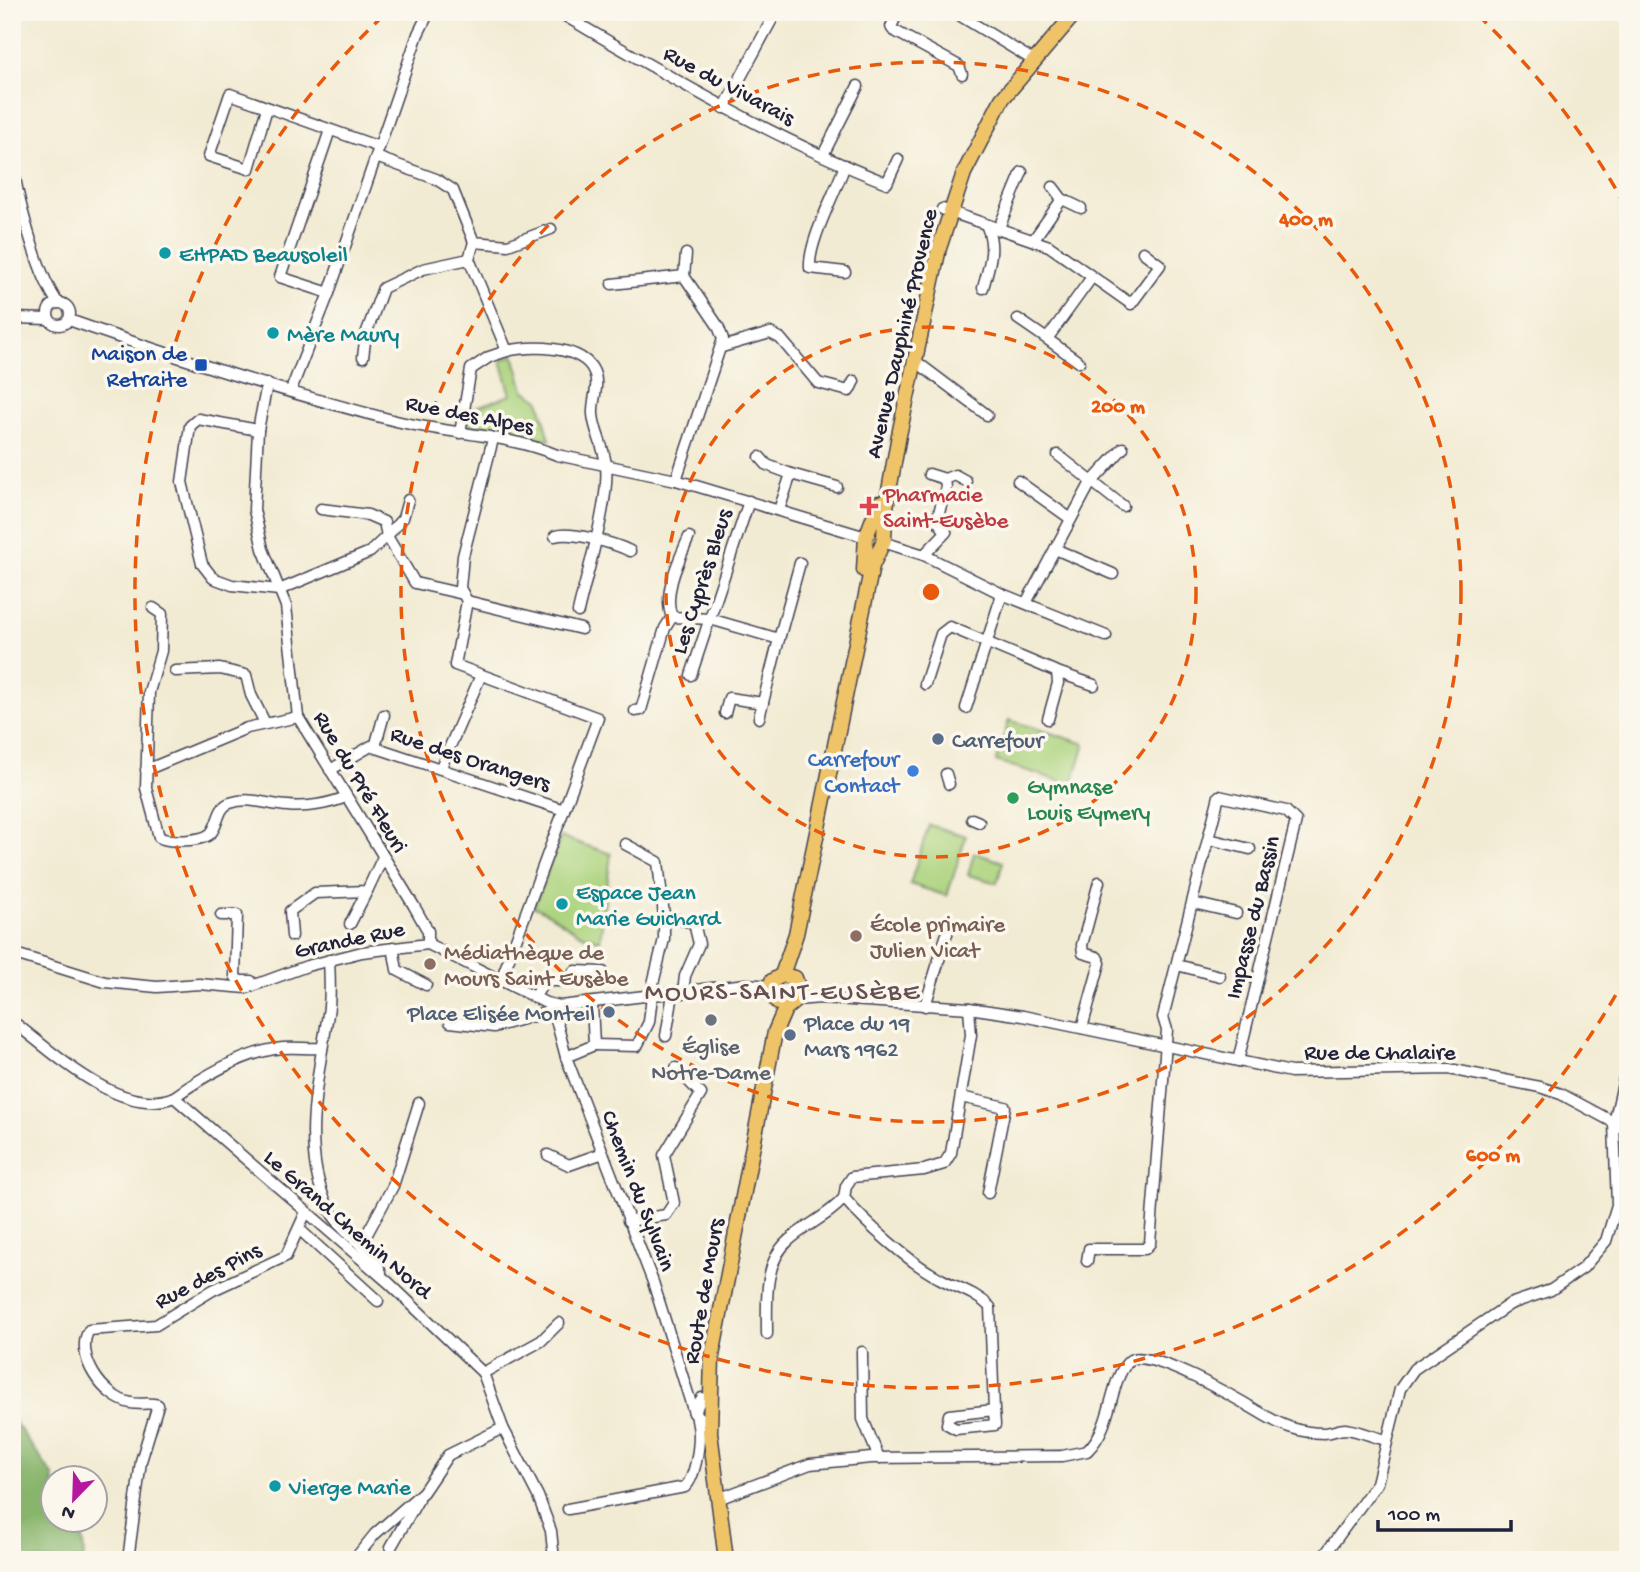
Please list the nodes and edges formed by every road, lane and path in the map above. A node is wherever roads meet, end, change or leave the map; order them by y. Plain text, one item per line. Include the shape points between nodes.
1 (14, 12) edge
2 (429, 12) edge
3 (558, 12) edge
4 (776, 12) edge
5 (898, 12) edge
6 (954, 12) edge
7 (1067, 12) edge
8 (1076, 12) edge
9 (972, 16) edge
10 (12, 35) edge
11 (1030, 58) junction
12 (962, 74) dead end
13 (858, 86) dead end
14 (267, 108) junction
15 (724, 108) junction
16 (330, 130) junction
17 (378, 152) junction
18 (823, 155) junction
19 (12, 158) edge
20 (898, 159) dead end
21 (845, 165) junction
22 (1022, 172) dead end
23 (1053, 187) dead end
24 (1062, 199) junction
25 (1081, 208) dead end
26 (945, 211) junction
27 (993, 228) junction
28 (551, 229) dead end
29 (1034, 239) junction
30 (474, 242) junction
31 (1143, 253) dead end
32 (686, 254) dead end
33 (469, 259) junction
34 (845, 272) dead end
35 (684, 276) junction
36 (1091, 277) junction
37 (612, 284) dead end
38 (984, 288) dead end
39 (329, 293) junction
40 (58, 303) junction
41 (12, 318) edge
42 (49, 319) junction
43 (1018, 319) dead end
44 (69, 320) junction
45 (1047, 339) junction
46 (722, 347) junction
47 (507, 351) junction
48 (363, 357) dead end
49 (914, 360) junction
50 (1079, 362) dead end
51 (854, 381) dead end
52 (267, 384) junction
53 (291, 390) junction
54 (987, 415) dead end
55 (258, 430) junction
56 (460, 433) junction
57 (494, 439) junction
58 (1122, 448) dead end
59 (1058, 455) dead end
60 (760, 457) dead end
61 (606, 465) junction
62 (791, 474) junction
63 (929, 474) dead end
64 (945, 479) junction
65 (676, 480) junction
66 (966, 481) dead end
67 (1018, 481) dead end
68 (1093, 481) junction
69 (837, 487) dead end
70 (408, 500) dead end
71 (749, 501) junction
72 (1124, 506) dead end
73 (321, 509) dead end
74 (779, 510) junction
75 (1071, 519) junction
76 (387, 536) junction
77 (555, 536) dead end
78 (689, 537) dead end
79 (875, 539) junction
80 (595, 540) junction
81 (1055, 549) junction
82 (630, 551) dead end
83 (924, 555) junction
84 (800, 563) dead end
85 (1113, 574) dead end
86 (279, 590) junction
87 (1002, 594) junction
88 (465, 597) junction
89 (1026, 603) junction
90 (153, 608) dead end
91 (578, 612) dead end
92 (672, 617) junction
93 (710, 620) junction
94 (581, 629) dead end
95 (1106, 636) dead end
96 (779, 639) junction
97 (986, 641) junction
98 (175, 671) dead end
99 (1058, 672) junction
100 (481, 675) junction
101 (691, 675) dead end
102 (925, 684) dead end
103 (1094, 685) dead end
104 (763, 703) junction
105 (966, 708) dead end
106 (635, 711) dead end
107 (725, 713) dead end
108 (384, 715) dead end
109 (298, 717) junction
110 (759, 718) dead end
111 (1048, 719) dead end
112 (265, 723) junction
113 (375, 747) junction
114 (441, 767) junction
115 (146, 770) junction
116 (330, 770) junction
117 (346, 797) junction
118 (564, 810) junction
119 (1209, 839) junction
120 (625, 844) dead end
121 (1250, 849) dead end
122 (383, 857) junction
123 (1099, 882) dead end
124 (367, 891) junction
125 (1192, 903) junction
126 (1236, 913) dead end
127 (221, 915) dead end
128 (664, 916) junction
129 (350, 924) dead end
130 (949, 927) dead end
131 (292, 936) dead end
132 (428, 944) junction
133 (393, 947) junction
134 (12, 953) edge
135 (330, 960) junction
136 (1177, 965) junction
137 (603, 972) dead end
138 (1220, 976) dead end
139 (501, 980) junction
140 (263, 983) junction
141 (426, 985) dead end
142 (792, 989) junction
143 (678, 993) junction
144 (771, 993) junction
145 (535, 996) junction
146 (651, 996) junction
147 (592, 1004) junction
148 (925, 1006) junction
149 (552, 1008) junction
150 (969, 1008) junction
151 (12, 1021) edge
152 (450, 1022) dead end
153 (1082, 1028) junction
154 (775, 1032) junction
155 (667, 1036) dead end
156 (594, 1045) junction
157 (1165, 1045) junction
158 (322, 1048) junction
159 (566, 1057) junction
160 (1238, 1061) junction
161 (1628, 1062) edge
162 (676, 1068) dead end
163 (174, 1097) junction
164 (961, 1097) junction
165 (419, 1103) dead end
166 (1614, 1123) junction
167 (1628, 1130) edge
168 (603, 1153) junction
169 (548, 1155) dead end
170 (988, 1194) dead end
171 (844, 1198) junction
172 (306, 1212) junction
173 (628, 1221) junction
174 (299, 1229) junction
175 (361, 1245) junction
176 (1087, 1261) dead end
177 (384, 1279) junction
178 (378, 1301) dead end
179 (559, 1323) dead end
180 (767, 1334) dead end
181 (862, 1352) dead end
182 (483, 1373) junction
183 (687, 1395) junction
184 (706, 1395) junction
185 (995, 1410) dead end
186 (694, 1413) junction
187 (503, 1428) junction
188 (706, 1430) junction
189 (1386, 1440) junction
190 (879, 1458) junction
191 (423, 1492) junction
192 (718, 1499) junction
193 (568, 1509) dead end
194 (391, 1547) dead end
195 (128, 1560) edge
196 (354, 1560) edge
197 (554, 1560) edge
198 (726, 1560) edge
199 (1321, 1560) edge

1 - 10 street
2 - 17 street
3 - 15 street, Rue du Vivarais
4 - 15 street
5 - 12 street via 893,30 959,66
6 - 9 street
7 - 11 main road, Avenue Dauphiné Provence
8 - 11 main road, Avenue Dauphiné Provence
9 - 11 street
11 - 26 main road, Avenue Dauphiné Provence via 984,116
13 - 18 street
14 - 14 street via 230,94 209,156 249,169
14 - 16 street
15 - 18 street, Rue du Vivarais
16 - 17 street
16 - 39 street via 281,277
17 - 30 street via 446,184
17 - 39 street
18 - 21 street, Rue du Vivarais
19 - 40 street via 29,231
20 - 21 street, Rue du Vivarais via 887,183
21 - 34 street via 809,254 810,268
22 - 27 street
23 - 24 street
24 - 25 street
24 - 29 street
26 - 27 street
26 - 49 main road, Avenue Dauphiné Provence
26 - 79 main road, Avenue Dauphiné Provence via 905,367
27 - 29 street
27 - 38 street
28 - 30 street via 508,245
29 - 36 street
30 - 33 street
31 - 36 street via 1160,265 1131,304
32 - 35 street
33 - 47 street
33 - 48 street via 423,269 383,288 366,334
35 - 37 street
35 - 46 street via 718,326
36 - 45 street
39 - 53 street
40 - 42 street via 50,309
40 - 44 street via 69,308
41 - 42 street
42 - 44 street via 59,326
43 - 45 street
44 - 52 street, Rue des Alpes
45 - 50 street
46 - 51 street via 770,333 780,338 818,383 849,391
46 - 65 street
47 - 56 street via 471,369
47 - 61 street via 529,345 552,347 589,363 597,382 593,416
49 - 54 street
49 - 79 main road, Avenue Dauphiné Provence
52 - 53 street, Rue des Alpes
52 - 55 street, Rue du Pré Fleuri
53 - 56 street, Rue des Alpes via 378,416
55 - 86 street, Rue du Pré Fleuri via 254,510
55 - 86 street via 198,419 190,426 181,482 205,572 232,585
56 - 57 street, Rue des Alpes
57 - 61 street, Rue des Alpes
57 - 88 street via 463,556 460,588
58 - 68 street
59 - 68 street
60 - 62 street via 767,465
61 - 65 street, Rue des Alpes
61 - 80 street
62 - 69 street
62 - 74 street
63 - 64 street
64 - 66 street via 955,475
64 - 83 street via 937,520 946,532
65 - 71 street, Rue des Alpes
67 - 75 street
68 - 72 street
68 - 75 street
70 - 76 street via 403,518
71 - 74 street, Rue des Alpes
71 - 93 street, Les Cyprès Bleus
73 - 76 street via 368,515 384,522
74 - 79 street, Rue des Alpes
75 - 81 street
76 - 86 street via 370,552
76 - 88 street via 415,583
77 - 80 street
78 - 92 street via 667,592
79 - 83 street, Rue des Alpes
79 - 142 main road, Avenue Dauphiné Provence via 796,934
80 - 82 street
80 - 91 street
81 - 85 street
81 - 89 street
83 - 87 street, Rue des Alpes
84 - 96 street
86 - 109 street, Rue du Pré Fleuri via 292,640
87 - 89 street, Rue des Alpes
87 - 97 street
88 - 94 street
88 - 100 street via 455,665
89 - 95 street, Rue des Alpes
90 - 115 street via 162,614 161,651 149,692
92 - 93 street
92 - 106 street via 641,709
93 - 96 street
93 - 101 street, Les Cyprès Bleus
96 - 104 street
97 - 99 street
97 - 102 street via 950,627 941,634
97 - 105 street
98 - 112 street via 220,669 246,675
99 - 103 street
99 - 111 street
100 - 114 street
100 - 118 street via 598,718
104 - 107 street via 729,698
104 - 110 street
108 - 113 street
109 - 112 street
109 - 116 street, Rue du Pré Fleuri
112 - 115 street
113 - 114 street, Rue des Orangers
113 - 116 street, Rue des Orangers
114 - 118 street, Rue des Orangers
115 - 117 street via 157,834 167,841 207,836 229,803 260,799 288,806
116 - 117 street, Rue du Pré Fleuri
117 - 122 street, Rue du Pré Fleuri
118 - 139 street
119 - 121 street
119 - 125 street
119 - 160 street, Impasse du Bassin via 1219,796 1286,811 1296,821
120 - 128 street via 658,862
122 - 124 street
122 - 132 street, Rue du Pré Fleuri via 428,931
123 - 153 street via 1082,945 1083,953 1097,957 1100,963
124 - 129 street
124 - 131 street via 315,892 290,911
125 - 126 street
125 - 136 street
127 - 140 street via 237,915 236,978
128 - 143 street via 694,923 699,944
128 - 146 street via 664,940
130 - 148 street
132 - 133 street, Grande Rue
132 - 139 street, Grande Rue
133 - 135 street, Grande Rue
133 - 141 street via 397,970
134 - 140 street, Grande Rue via 127,985 247,988
135 - 140 street, Grande Rue
135 - 158 street via 329,1011
136 - 138 street
136 - 157 street via 1163,1017
137 - 145 street via 575,971 566,981 545,981
139 - 145 street, Grande Rue
142 - 144 main road
142 - 144 main road
142 - 148 street, Rue de Chalaire via 821,998
142 - 154 main road, Route de Mours
143 - 144 street, Grande Rue via 746,984
143 - 146 street, Grande Rue
143 - 155 street
144 - 154 main road, Route de Mours
145 - 149 street, Grande Rue
146 - 147 street, Grande Rue
146 - 156 street via 649,1023 637,1046
147 - 149 street, Grande Rue
147 - 156 street
148 - 150 street, Rue de Chalaire
149 - 152 street via 494,1027
149 - 159 street, Chemin du Sylvain
150 - 153 street, Rue de Chalaire
150 - 164 street via 971,1035
151 - 163 street via 104,1089 162,1102
153 - 157 street, Rue de Chalaire
154 - 184 main road, Route de Mours
156 - 159 street
157 - 160 street, Rue de Chalaire
157 - 176 street via 1150,1243 1145,1249 1089,1250
158 - 163 street via 282,1048 241,1060
158 - 175 street via 314,1145 319,1174 327,1206
159 - 168 street, Chemin du Sylvain
160 - 166 street, Rue de Chalaire via 1309,1073 1449,1069 1540,1087
161 - 166 street
162 - 173 street via 701,1094 664,1155 674,1203 666,1215
163 - 172 street, Le Grand Chemin Nord
164 - 170 street via 1005,1107
164 - 171 street via 951,1153 944,1164 852,1177
165 - 175 street via 393,1186
166 - 167 street, Rue de Chalaire
166 - 189 street via 1617,1205 1606,1241 1583,1268 1551,1290 1510,1304 1414,1369 1400,1389
168 - 169 street via 569,1165
168 - 173 street, Chemin du Sylvain
171 - 180 street via 777,1253 767,1288
171 - 185 street via 860,1217 937,1277 980,1297 990,1307
172 - 174 street, Rue des Pins
172 - 177 street, Le Grand Chemin Nord
173 - 183 street, Chemin du Sylvain via 653,1283
174 - 178 street
174 - 195 street, Rue des Pins via 286,1256 213,1290 156,1325 89,1330 82,1341 85,1357 111,1393 130,1403 158,1405 141,1461
175 - 177 street
177 - 182 street, Le Grand Chemin Nord
179 - 182 street via 541,1340
181 - 190 street via 863,1419
182 - 187 street, Le Grand Chemin Nord
183 - 184 street
183 - 186 street, Chemin du Sylvain
184 - 186 street
184 - 188 main road, Route de Mours
186 - 188 street
187 - 191 street via 448,1455
187 - 197 street, Le Grand Chemin Nord via 538,1496 551,1531
188 - 192 main road, Route de Mours
188 - 193 street via 692,1481 685,1487
189 - 190 street via 1345,1429 1307,1432 1281,1425 1222,1389 1136,1357 1121,1374 1104,1429 1087,1451 1062,1456
189 - 199 street via 1377,1483
190 - 192 street via 810,1464
191 - 194 street
191 - 196 street via 375,1534
192 - 198 main road, Route de Mours

